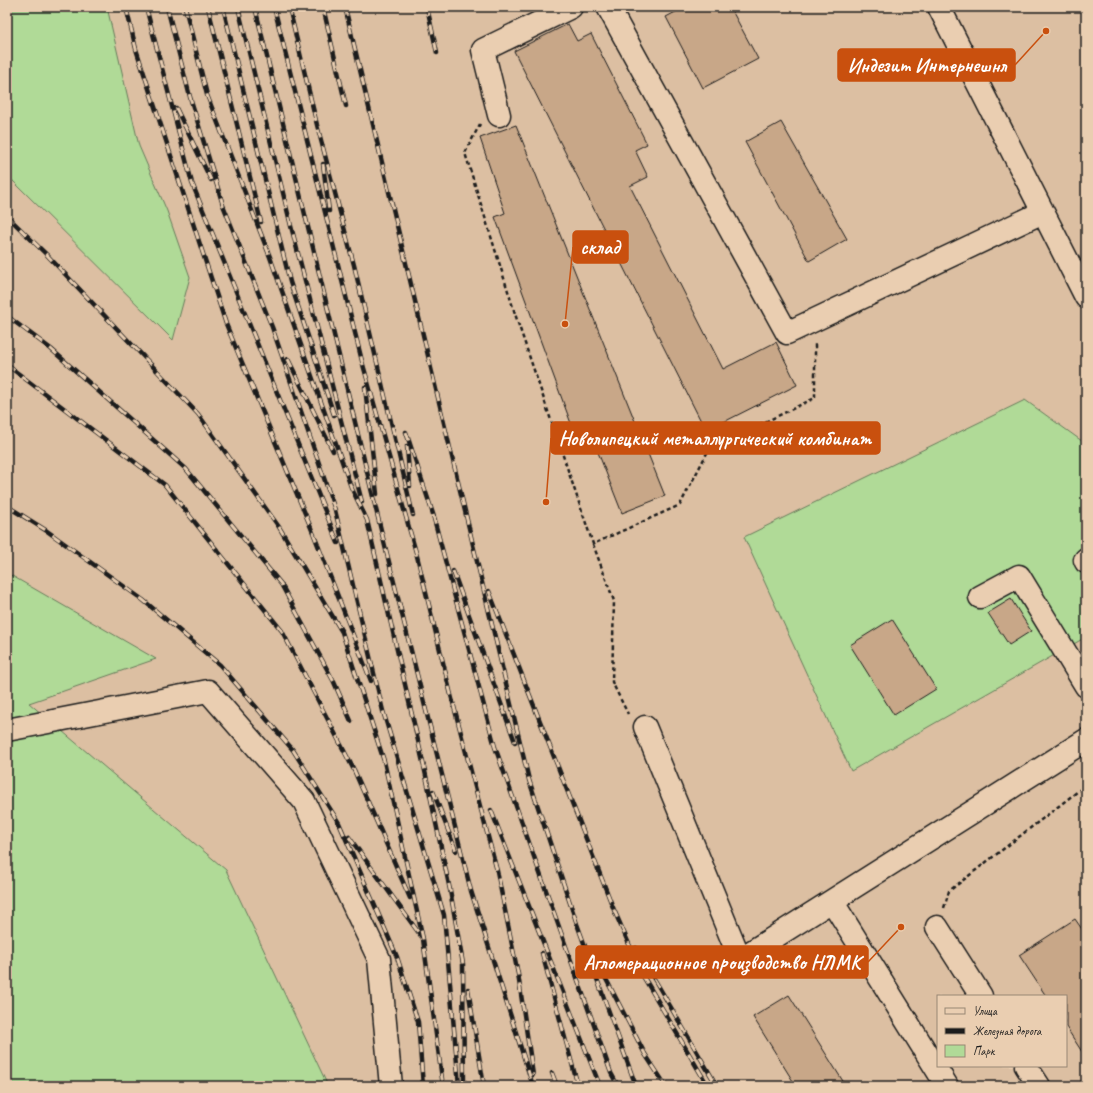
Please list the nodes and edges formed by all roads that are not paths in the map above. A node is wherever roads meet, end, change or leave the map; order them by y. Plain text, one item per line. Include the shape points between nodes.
1 (571, 7) edge
2 (608, 7) edge
3 (939, 7) edge
4 (497, 105) road end
5 (1043, 212) junction
6 (1086, 297) edge
7 (980, 597) dead end
8 (1086, 686) edge
9 (637, 721) road end
10 (7, 730) edge
11 (1086, 740) edge
12 (832, 901) junction
13 (937, 927) road end
14 (980, 995) edge
15 (1027, 1067) edge
16 (391, 1086) edge
17 (946, 1086) edge
18 (1039, 1086) edge

1 - 4 street via 483,50
2 - 5 street via 787,333
3 - 5 street
5 - 6 street
7 - 8 street via 1019,576
9 - 12 street via 740,959
10 - 16 street via 208,691 304,801 379,959
11 - 12 street
12 - 17 street
13 - 14 street
15 - 18 street

